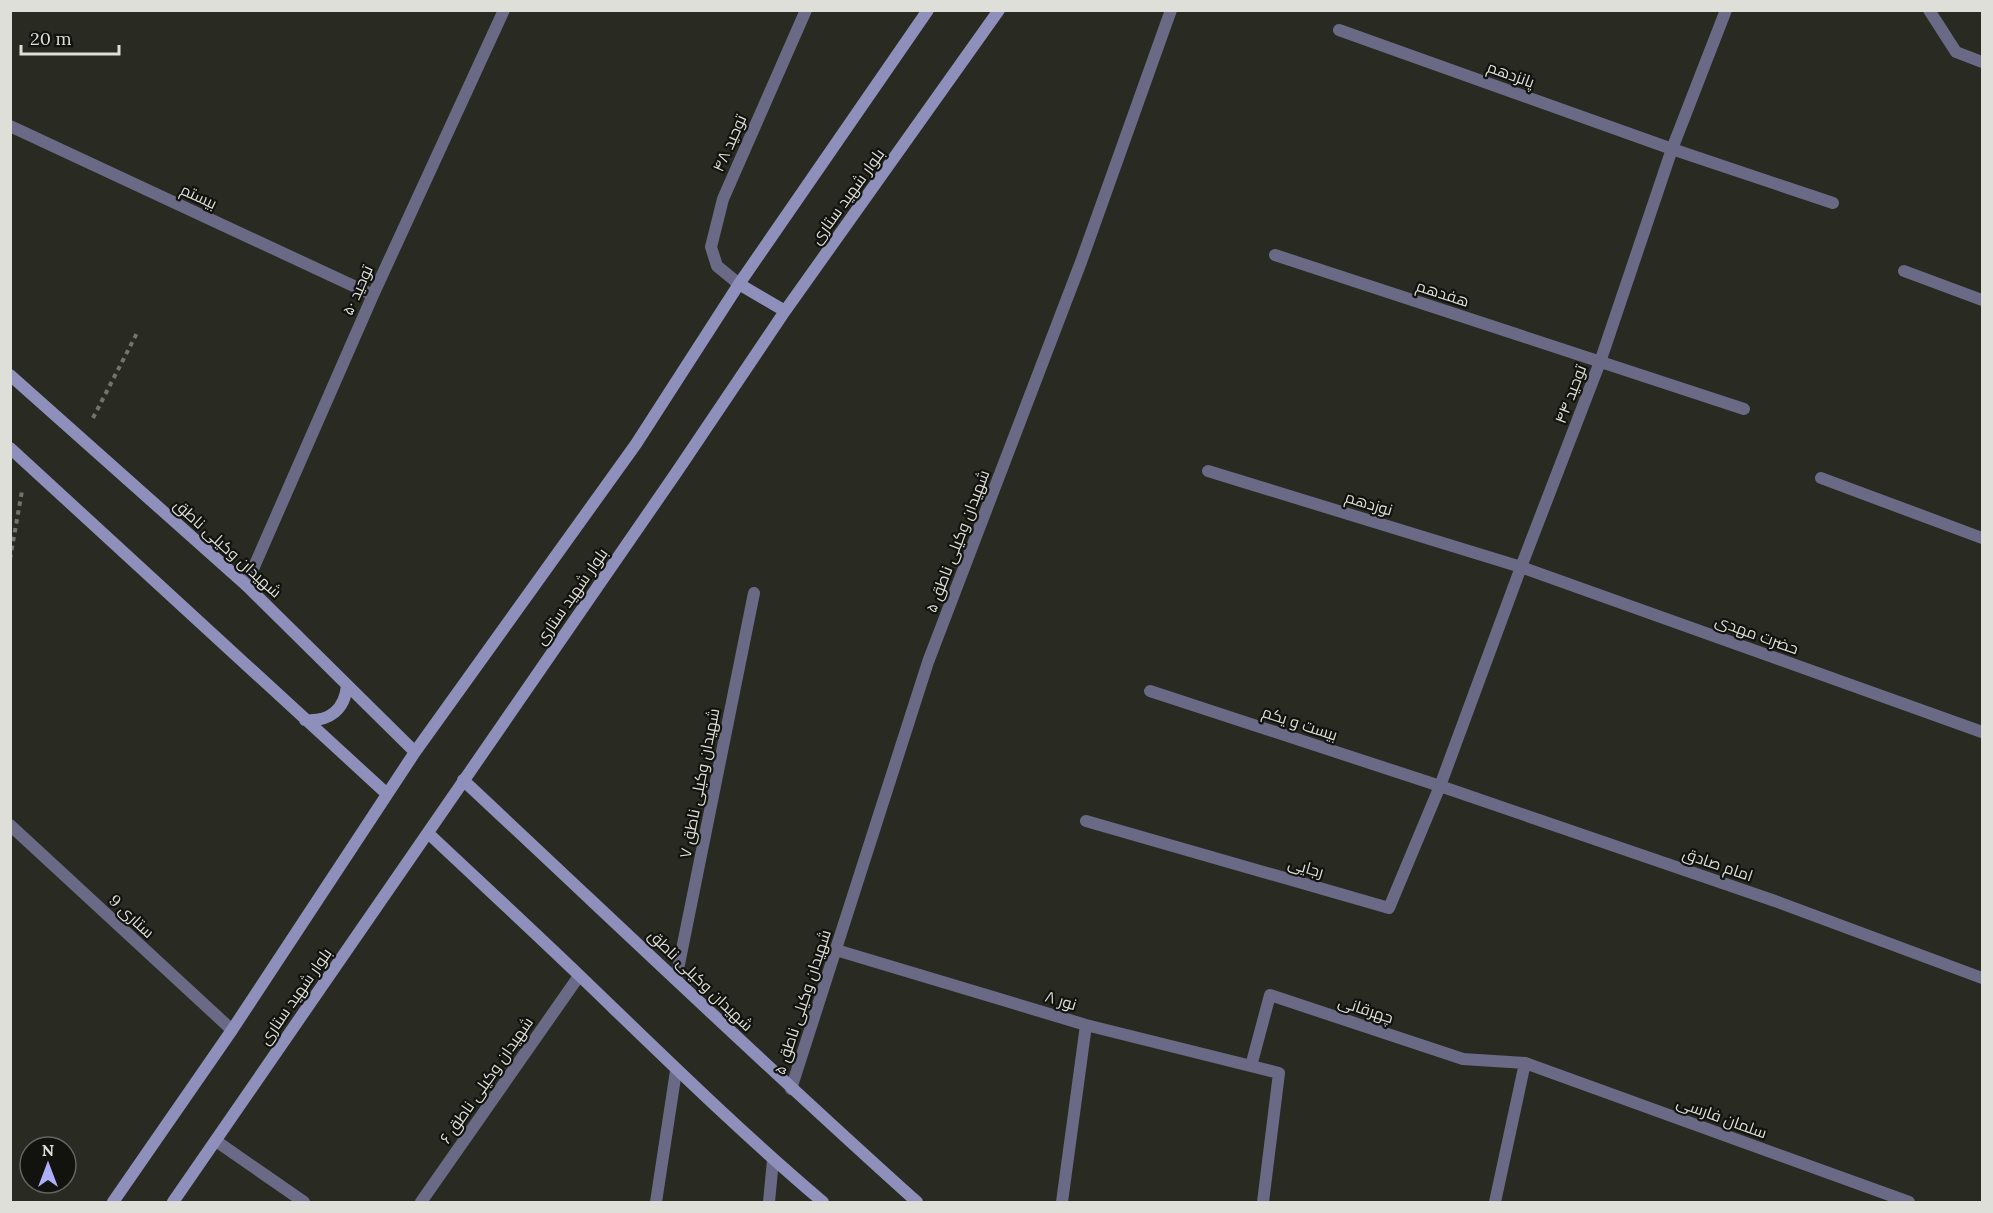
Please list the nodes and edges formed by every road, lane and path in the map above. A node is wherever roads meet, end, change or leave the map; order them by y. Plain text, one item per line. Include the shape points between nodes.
1 (504, 10) edge
2 (806, 10) edge
3 (928, 10) edge
4 (999, 10) edge
5 (1171, 10) edge
6 (1726, 10) edge
7 (1929, 10) edge
8 (1339, 30) dead end
9 (1983, 62) edge
10 (10, 126) edge
11 (1672, 149) junction
12 (1833, 203) dead end
13 (1275, 255) dead end
14 (1904, 271) dead end
15 (739, 284) junction
16 (373, 295) junction
17 (1983, 300) edge
18 (785, 311) junction
19 (137, 333) dead end
20 (1600, 362) junction
21 (10, 375) edge
22 (1744, 409) dead end
23 (82, 439) junction
24 (10, 448) edge
25 (26, 463) junction
26 (1208, 471) dead end
27 (1821, 478) dead end
28 (1983, 538) edge
29 (10, 560) edge
30 (1521, 567) junction
31 (246, 585) junction
32 (754, 593) dead end
33 (346, 685) junction
34 (1150, 691) dead end
35 (305, 720) junction
36 (1983, 732) edge
37 (415, 752) junction
38 (463, 780) junction
39 (1440, 786) junction
40 (387, 794) junction
41 (1086, 821) dead end
42 (10, 825) edge
43 (428, 833) junction
44 (836, 950) junction
45 (579, 976) junction
46 (1983, 978) edge
47 (676, 979) junction
48 (1086, 1025) junction
49 (232, 1030) junction
50 (1525, 1063) junction
51 (1251, 1066) junction
52 (676, 1071) junction
53 (791, 1089) junction
54 (216, 1141) junction
55 (773, 1160) junction
56 (113, 1203) edge
57 (172, 1203) edge
58 (304, 1203) edge
59 (421, 1203) edge
60 (656, 1203) edge
61 (769, 1203) edge
62 (823, 1203) edge
63 (917, 1203) edge
64 (1062, 1203) edge
65 (1263, 1203) edge
66 (1495, 1203) edge
67 (1909, 1203) edge

1 - 16 street, توحید ۵۰
2 - 15 street, توحید ۴۸ via 723,198 711,248 717,266
3 - 15 main road, بلوار شهید ستاری
4 - 18 main road, بلوار شهید ستاری
5 - 44 street, شهیدان وکیلی ناطق ۵ via 1081,262 928,662
6 - 11 street, توحید ۴۴
7 - 9 street via 1956,52
8 - 11 street, پانزدهم
10 - 16 street, بیستم
11 - 12 street
11 - 20 street, توحید ۴۴
13 - 20 street, هفدهم
14 - 17 street
15 - 18 main road
15 - 37 main road, بلوار شهید ستاری via 636,444
16 - 31 street, توحید ۵۰
18 - 38 main road, بلوار شهید ستاری
19 - 23 path
20 - 22 street, هفدهم
20 - 30 street, توحید ۴۴
21 - 23 main road, شهیدان وکیلی ناطق
23 - 31 main road, شهیدان وکیلی ناطق
24 - 25 main road
25 - 29 path
25 - 35 main road
26 - 30 street, نوزدهم
27 - 28 street
30 - 36 street, حضرت مهدی
30 - 39 street, توحید ۴۴
31 - 33 main road, شهیدان وکیلی ناطق
32 - 47 street, شهیدان وکیلی ناطق ۷
33 - 35 main road via 338,711 317,721
33 - 37 main road, شهیدان وکیلی ناطق
34 - 39 street, بیست و یکم
35 - 40 main road
37 - 40 main road, بلوار شهید ستاری
38 - 43 main road, بلوار شهید ستاری
38 - 47 main road, شهیدان وکیلی ناطق
39 - 41 street, رجایی via 1389,908
39 - 46 street, امام صادق via 1775,901
40 - 49 main road, بلوار شهید ستاری
42 - 49 street, ستاری 9
43 - 45 main road
43 - 54 main road, بلوار شهید ستاری
44 - 48 street, نور ۸
44 - 53 street, شهیدان وکیلی ناطق ۵
45 - 52 main road
45 - 59 street, شهیدان وکیلی ناطق ۶
47 - 53 main road, شهیدان وکیلی ناطق
48 - 51 street, نور ۸
48 - 64 street
49 - 56 main road, بلوار شهید ستاری
50 - 51 street, چهرقانی via 1463,1059 1270,995
50 - 66 street
50 - 67 street, سلمان فارسی
51 - 65 street, نور ۸ via 1279,1073
52 - 55 main road
52 - 60 street
53 - 63 main road, شهیدان وکیلی ناطق
54 - 57 main road, بلوار شهید ستاری
54 - 58 street
55 - 61 street
55 - 62 main road

